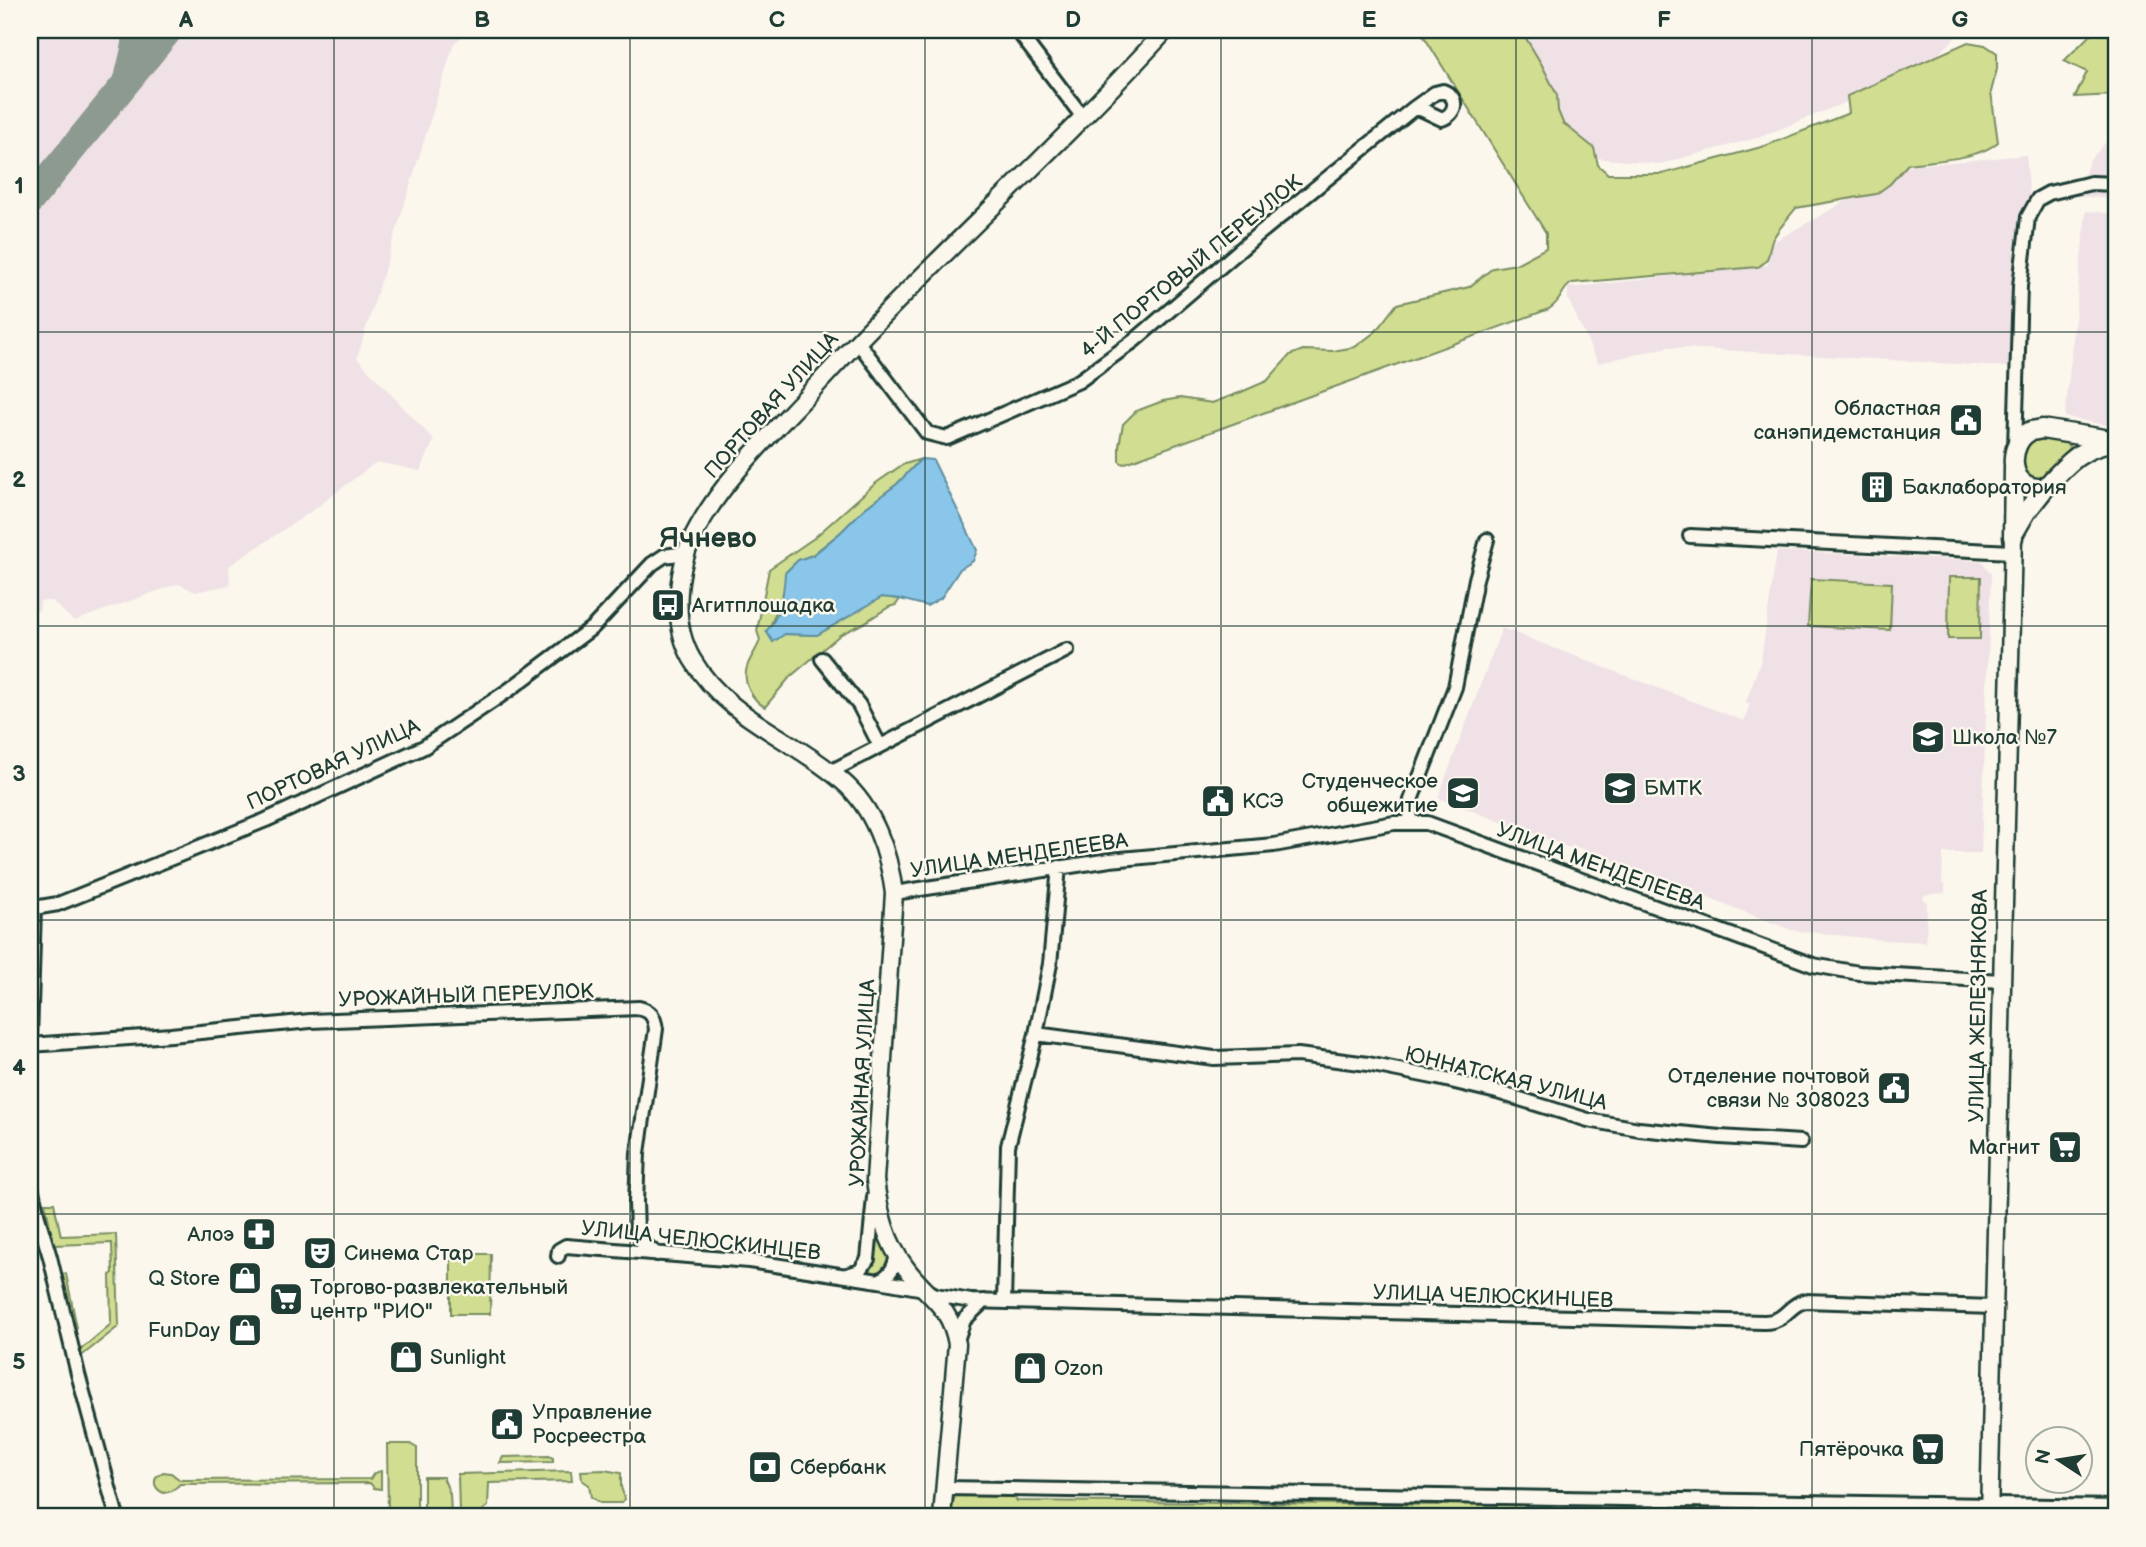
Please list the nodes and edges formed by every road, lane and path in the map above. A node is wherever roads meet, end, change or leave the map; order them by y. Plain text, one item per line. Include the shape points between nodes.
1 (1017, 30) edge
2 (1166, 30) edge
3 (1413, 108) dead end
4 (1082, 116) junction
5 (2116, 184) edge
6 (857, 341) junction
7 (2018, 404) junction
8 (2042, 429) junction
9 (2062, 432) junction
10 (2116, 441) edge
11 (2015, 459) junction
12 (2072, 459) junction
13 (2045, 488) junction
14 (1690, 536) dead end
15 (1487, 540) dead end
16 (2012, 545) junction
17 (686, 553) junction
18 (1067, 650) dead end
19 (822, 659) dead end
20 (880, 746) junction
21 (830, 772) junction
22 (1410, 823) junction
23 (1059, 867) junction
24 (894, 893) junction
25 (2002, 981) junction
26 (1036, 1034) junction
27 (30, 1042) edge
28 (1801, 1142) dead end
29 (875, 1180) junction
30 (30, 1182) edge
31 (657, 1254) junction
32 (897, 1255) junction
33 (558, 1256) dead end
34 (846, 1275) junction
35 (879, 1281) junction
36 (924, 1289) junction
37 (977, 1301) junction
38 (1004, 1302) junction
39 (1994, 1307) junction
40 (950, 1319) junction
41 (957, 1344) junction
42 (944, 1488) junction
43 (2116, 1507) edge
44 (1989, 1510) edge
45 (117, 1517) edge
46 (942, 1517) edge

1 - 4 street
2 - 4 street, ПОРТОВАЯ УЛИЦА
3 - 6 street, 4-Й ПОРТОВЫЙ ПЕРЕУЛОК via 1135,341 1079,381 947,438 927,433
4 - 6 street, ПОРТОВАЯ УЛИЦА
5 - 7 street, УЛИЦА ЖЕЛЕЗНЯКОВА via 2091,183 2049,193 2028,216 2016,360
6 - 17 street, ПОРТОВАЯ УЛИЦА via 736,472 697,528
7 - 8 street via 2030,423
7 - 11 street, УЛИЦА ЖЕЛЕЗНЯКОВА
8 - 9 main road
8 - 11 main road via 2030,431 2022,439
9 - 10 main road
9 - 12 main road via 2074,445
10 - 12 main road via 2090,447
11 - 13 main road via 2025,486
11 - 16 main road, УЛИЦА ЖЕЛЕЗНЯКОВА
12 - 13 main road
13 - 16 main road, УЛИЦА ЖЕЛЕЗНЯКОВА via 2025,512
14 - 16 street
15 - 22 street via 1455,687 1411,800
16 - 25 street, УЛИЦА ЖЕЛЕЗНЯКОВА
17 - 21 street, УРОЖАЙНАЯ УЛИЦА via 679,615 683,637 706,681 729,704
17 - 27 street, ПОРТОВАЯ УЛИЦА via 664,556 652,564 593,627 424,747 266,820 58,904 34,908
18 - 20 street
19 - 20 street via 859,705
20 - 21 street
21 - 24 street, УРОЖАЙНАЯ УЛИЦА via 855,795 875,826
22 - 23 street, УЛИЦА МЕНДЕЛЕЕВА via 1274,845
22 - 25 street, УЛИЦА МЕНДЕЛЕЕВА via 1427,822 1814,965 1859,973
23 - 24 street, УЛИЦА МЕНДЕЛЕЕВА
23 - 26 street via 1050,964
24 - 29 street, УРОЖАЙНАЯ УЛИЦА
25 - 39 street, УЛИЦА ЖЕЛЕЗНЯКОВА
26 - 28 street, ЮННАТСКАЯ УЛИЦА via 1214,1058 1298,1055 1368,1064 1438,1077 1626,1127
26 - 38 street via 1008,1146
27 - 31 street, УРОЖАЙНЫЙ ПЕРЕУЛОК via 171,1035 310,1021 649,1011 656,1029 638,1153 636,1216 644,1244
29 - 32 street, УРОЖАЙНАЯ УЛИЦА via 878,1206
29 - 34 street via 868,1259 860,1271
30 - 45 street
31 - 33 street, УЛИЦА ЧЕЛЮСКИНЦЕВ via 566,1246
31 - 34 street, УЛИЦА ЧЕЛЮСКИНЦЕВ
32 - 35 street via 894,1268
32 - 36 street, УРОЖАЙНАЯ УЛИЦА
34 - 35 street, УЛИЦА ЧЕЛЮСКИНЦЕВ
35 - 36 street, УЛИЦА ЧЕЛЮСКИНЦЕВ
36 - 37 street, УЛИЦА ЧЕЛЮСКИНЦЕВ
36 - 40 street, УРОЖАЙНАЯ УЛИЦА
37 - 38 street, УЛИЦА ЧЕЛЮСКИНЦЕВ
37 - 40 street via 955,1307
37 - 41 street via 960,1328
38 - 39 street, УЛИЦА ЧЕЛЮСКИНЦЕВ via 1765,1322 1777,1321 1804,1301
39 - 44 street, УЛИЦА ЖЕЛЕЗНЯКОВА
40 - 41 street, УРОЖАЙНАЯ УЛИЦА
41 - 42 street, УРОЖАЙНАЯ УЛИЦА
42 - 44 street
42 - 46 street, УРОЖАЙНАЯ УЛИЦА
43 - 44 street

